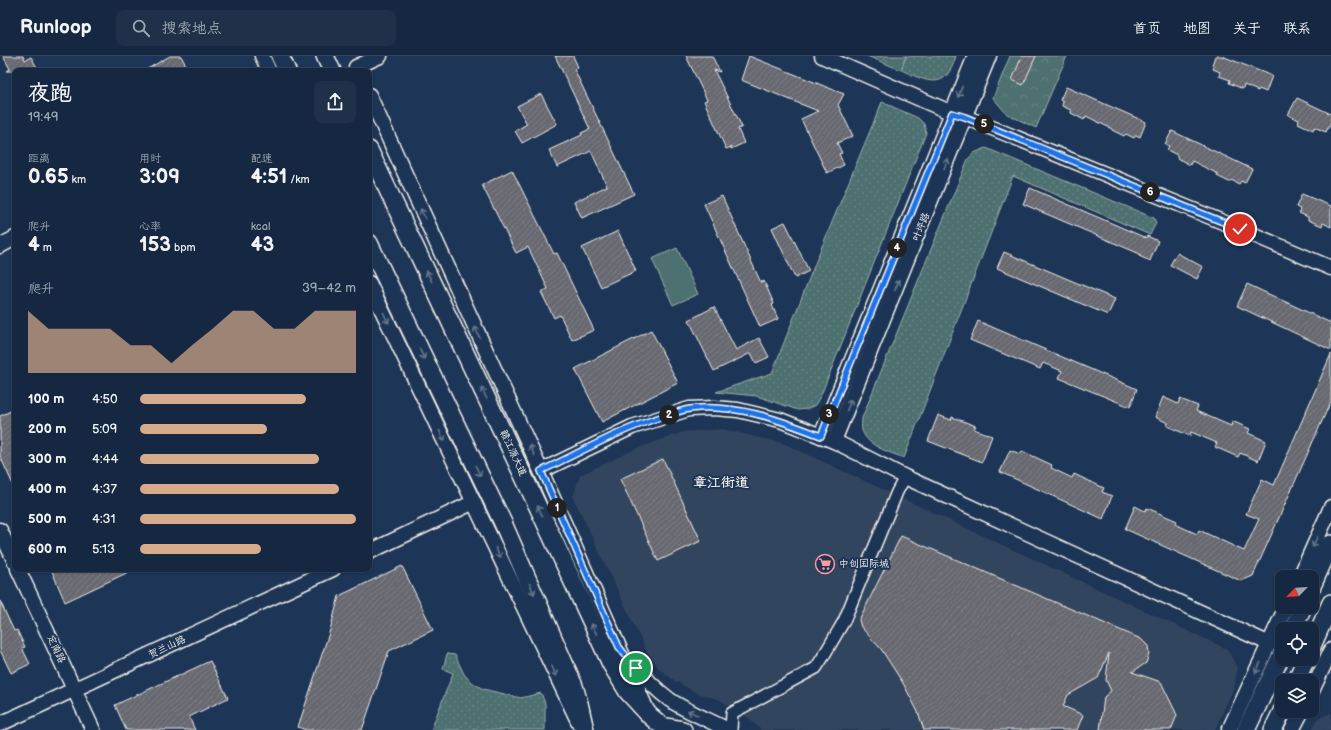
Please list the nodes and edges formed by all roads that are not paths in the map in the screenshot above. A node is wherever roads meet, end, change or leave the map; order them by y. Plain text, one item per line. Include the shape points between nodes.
1 (262, 56) edge
2 (280, 56) edge
3 (325, 56) edge
4 (380, 56) edge
5 (822, 56) edge
6 (975, 56) edge
7 (989, 56) edge
8 (355, 65) edge
9 (268, 68) edge
10 (286, 68) edge
11 (331, 68) edge
12 (372, 102) edge
13 (959, 115) junction
14 (372, 156) edge
15 (12, 240) edge
16 (0, 246) edge
17 (372, 249) edge
18 (1331, 268) edge
19 (372, 289) edge
20 (821, 436) junction
21 (834, 441) junction
22 (541, 471) junction
23 (905, 477) junction
24 (474, 502) junction
25 (1331, 507) edge
26 (0, 530) edge
27 (1331, 544) edge
28 (372, 551) edge
29 (12, 556) edge
30 (1303, 570) edge
31 (1319, 571) edge
32 (19, 572) edge
33 (327, 572) edge
34 (1331, 603) edge
35 (1319, 630) edge
36 (619, 647) junction
37 (1275, 649) edge
38 (1331, 650) edge
39 (1275, 651) edge
40 (1275, 652) edge
41 (1326, 677) edge
42 (74, 690) junction
43 (650, 716) junction
44 (1279, 718) edge
45 (1298, 718) edge
46 (0, 724) edge
47 (93, 730) edge
48 (583, 730) edge
49 (682, 730) edge
50 (729, 730) edge
51 (1229, 730) edge
52 (1246, 730) edge
53 (1273, 730) edge
54 (1292, 730) edge

1 - 9 street
2 - 10 main road
3 - 11 main road
4 - 8 street
5 - 13 street
6 -> 13 street, 叶坪路
7 - 13 street, 叶坪路
22 -> 12 street
13 - 18 street via 1244,230
13 - 20 street, 叶坪路
21 -> 13 street, 叶坪路
43 -> 14 main road, 赣江源大道 via 628,692 611,664
15 - 16 street
17 -> 48 main road via 503,523 574,686 580,703
19 -> 24 street
20 - 21 street
20 - 22 street via 780,420 738,410 689,409 632,427
21 - 23 street
22 - 36 street
23 - 37 street
23 - 50 street via 844,621 824,657 816,668 732,713
24 - 28 street
24 -> 48 street
25 -> 30 street
26 - 29 street
27 - 31 main road
32 - 42 street, 定南路
33 - 42 street, 贺兰山路
34 - 35 main road
36 - 43 street
50 -> 36 street via 669,700 650,684
38 - 41 street
39 -> 51 street
40 - 52 main road
42 - 46 street, 贺兰山路
42 - 47 street, 定南路
43 - 49 main road, 赣江源大道 via 662,726
44 - 53 main road
45 - 54 street

